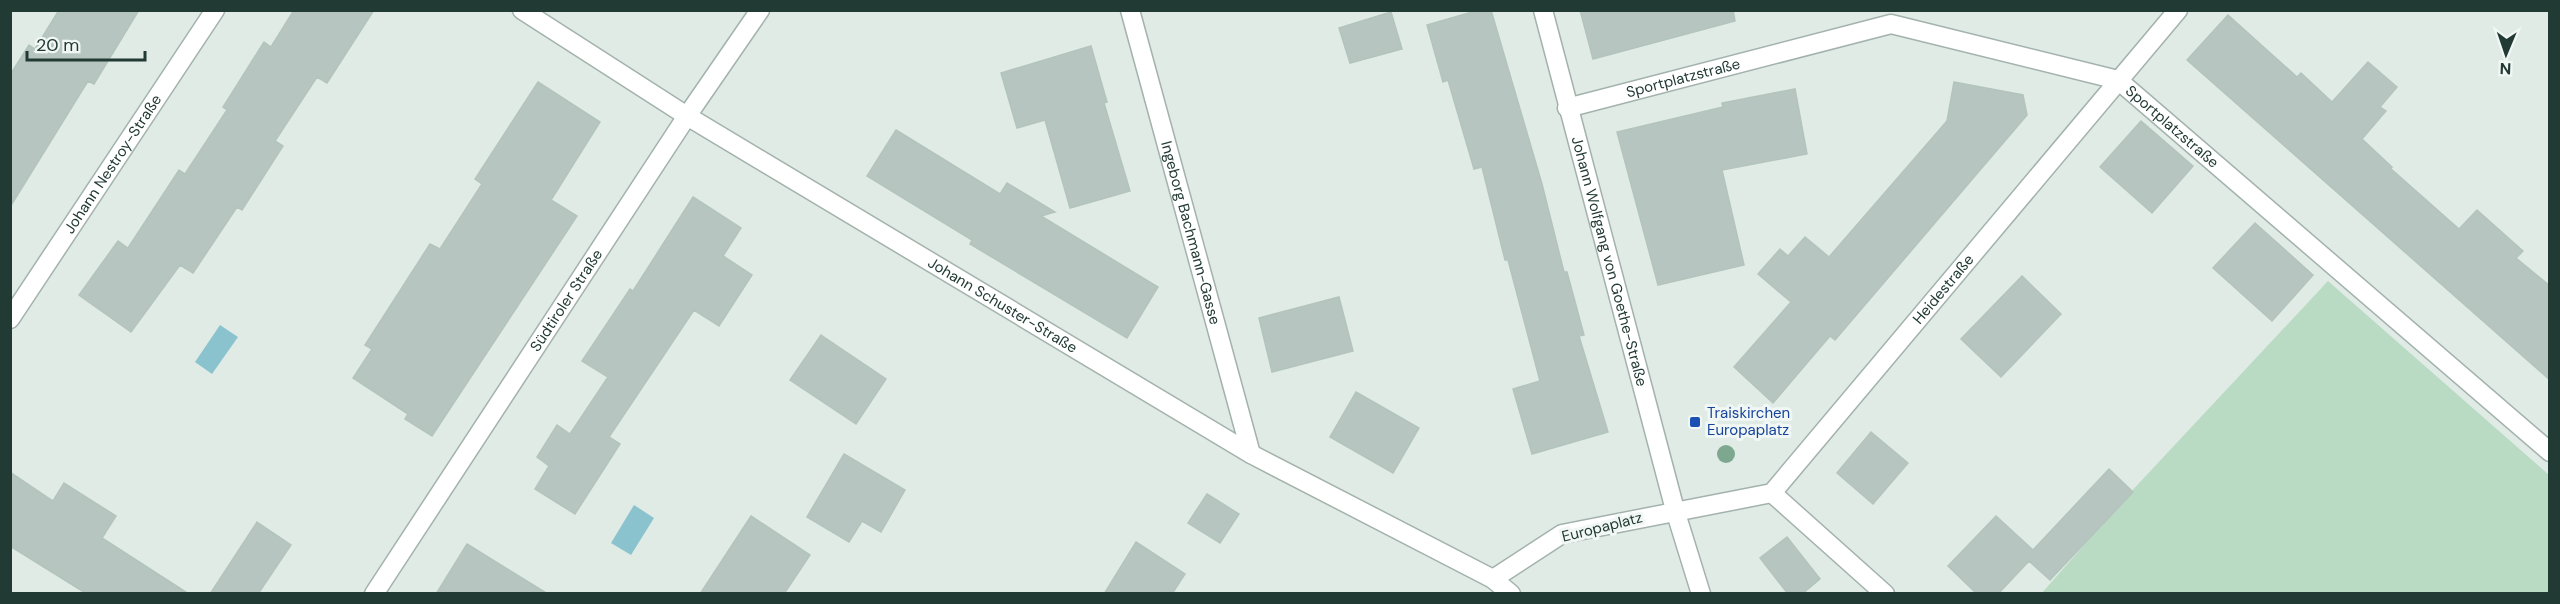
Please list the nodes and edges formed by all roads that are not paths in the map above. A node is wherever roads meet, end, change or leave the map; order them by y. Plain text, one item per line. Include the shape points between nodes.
1 (215, 10) edge
2 (522, 10) edge
3 (760, 10) edge
4 (1130, 10) edge
5 (1543, 10) edge
6 (2178, 10) edge
7 (1889, 17) edge
8 (2118, 80) junction
9 (1567, 108) junction
10 (687, 116) junction
11 (10, 319) edge
12 (2550, 452) edge
13 (1251, 454) junction
14 (1772, 493) junction
15 (1675, 510) junction
16 (1493, 579) junction
17 (374, 594) edge
18 (1511, 594) edge
19 (1701, 594) edge
20 (1885, 594) edge

1 - 11 street, Johann Nestroy-Straße
2 - 10 street, Johann Schuster-Straße
3 - 10 street, Südtiroler Straße
4 - 13 street, Ingeborg Bachmann-Gasse
5 - 9 street, Johann Wolfgang von Goethe-Straße
6 - 8 street, Heidestraße
7 - 8 street, Sportplatzstraße
7 - 9 street, Sportplatzstraße
8 - 12 street, Sportplatzstraße
8 - 14 street, Heidestraße
9 - 15 street, Johann Wolfgang von Goethe-Straße
10 - 13 street, Johann Schuster-Straße
10 - 17 street, Südtiroler Straße
13 - 16 street, Johann Schuster-Straße
14 - 15 street
14 - 20 street
15 - 16 street, Europaplatz via 1562,534
15 - 19 street, Johann Wolfgang von Goethe-Straße
16 - 18 street

